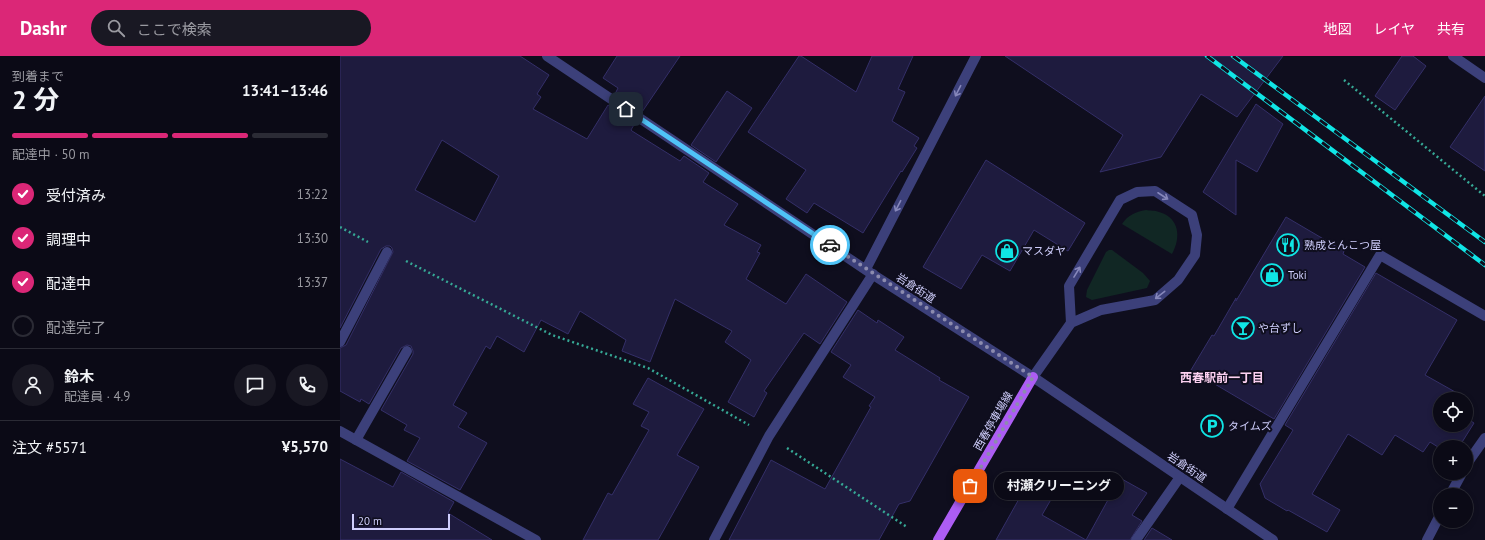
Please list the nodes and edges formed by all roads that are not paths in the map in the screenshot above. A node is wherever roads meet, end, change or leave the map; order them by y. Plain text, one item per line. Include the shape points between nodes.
1 (547, 56) edge
2 (976, 56) edge
3 (1453, 56) edge
4 (1485, 78) edge
5 (387, 252) road end
6 (869, 271) junction
7 (1485, 316) edge
8 (1071, 323) junction
9 (340, 342) edge
10 (408, 351) dead end
11 (1033, 377) junction
12 (340, 431) edge
13 (1485, 438) edge
14 (356, 440) junction
15 (1473, 455) edge
16 (1180, 477) junction
17 (1227, 509) junction
18 (1433, 528) edge
19 (536, 540) edge
20 (714, 540) edge
21 (938, 540) edge
22 (1136, 540) edge
23 (1273, 540) edge
24 (1427, 540) edge

1 - 6 street, 岩倉街道
2 -> 6 street
3 - 4 street
5 - 9 street
6 - 11 street, 岩倉街道
6 - 20 street via 769,436
7 - 17 street via 1380,255
8 -> 8 street via 1068,286 1120,200 1137,192 1155,191 1192,215 1198,235 1195,255 1178,280 1155,300 1101,310
8 - 11 street
10 - 14 street
11 - 16 street, 岩倉街道
11 - 21 main road, 西春停車場線
12 - 14 street
13 - 15 street
14 - 19 street
16 - 17 street, 岩倉街道
16 - 22 street
17 - 23 street, 岩倉街道
18 - 24 street

